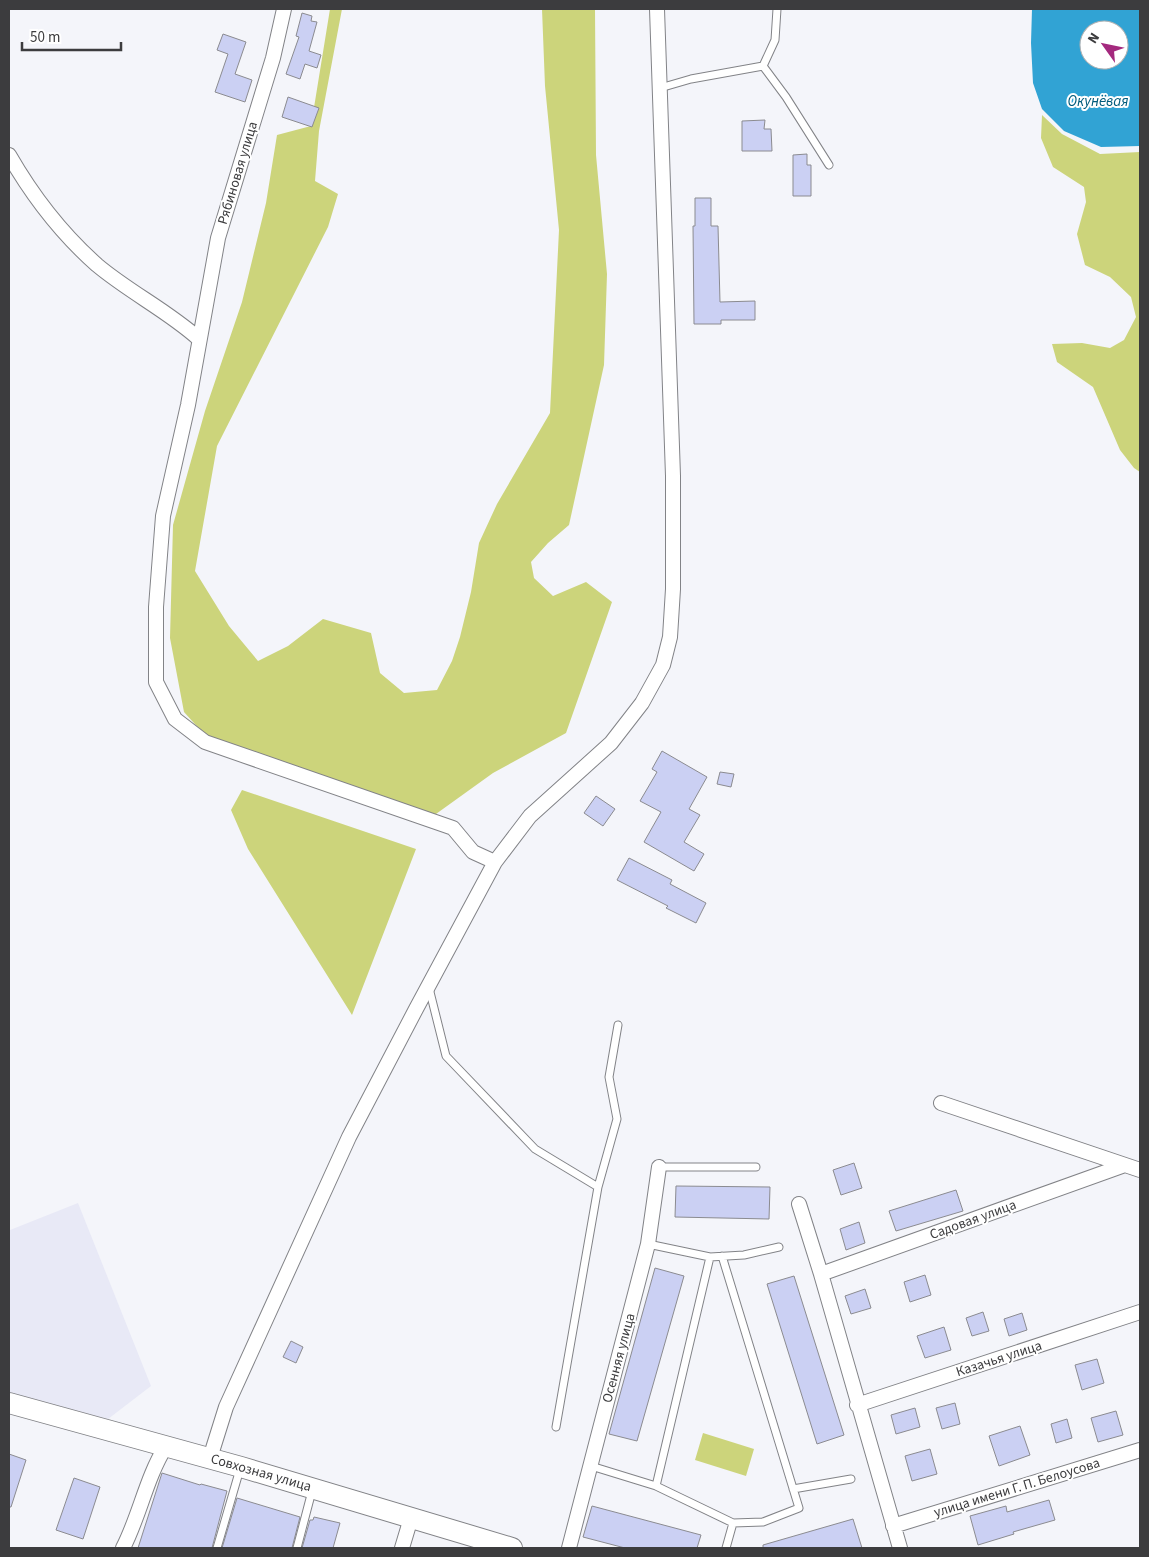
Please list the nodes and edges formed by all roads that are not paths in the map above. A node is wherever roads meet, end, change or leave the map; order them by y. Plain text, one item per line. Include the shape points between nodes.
1 (284, 9) edge
2 (657, 9) edge
3 (777, 9) edge
4 (763, 66) junction
5 (660, 88) junction
6 (9, 155) edge
7 (829, 165) dead end
8 (199, 339) junction
9 (495, 862) junction
10 (428, 985) junction
11 (618, 1025) dead end
12 (941, 1103) dead end
13 (1125, 1165) junction
14 (659, 1167) joint
15 (756, 1168) dead end
16 (1140, 1170) edge
17 (598, 1187) junction
18 (799, 1204) dead end
19 (648, 1244) junction
20 (780, 1247) dead end
21 (722, 1256) junction
22 (710, 1257) junction
23 (821, 1274) junction
24 (1140, 1312) edge
25 (9, 1403) edge
26 (858, 1405) junction
27 (556, 1427) dead end
28 (166, 1446) junction
29 (1140, 1450) edge
30 (210, 1458) junction
31 (591, 1466) junction
32 (241, 1467) junction
33 (851, 1478) dead end
34 (656, 1486) junction
35 (312, 1488) junction
36 (793, 1489) junction
37 (411, 1518) junction
38 (733, 1523) junction
39 (893, 1526) junction
40 (481, 1544) edge
41 (123, 1548) edge
42 (217, 1548) edge
43 (297, 1548) edge
44 (402, 1548) edge
45 (512, 1548) edge
46 (570, 1548) edge
47 (726, 1548) edge
48 (900, 1548) edge

1 - 8 street, Рябиновая улица via 274,58 218,238
2 - 5 street
3 - 4 lane via 774,40
4 - 5 lane
4 - 7 lane
5 - 9 street via 673,476 670,637 663,665 632,717 611,743 530,816
6 - 8 street via 37,199 68,236 98,265
8 - 9 street, Рябиновая улица via 163,516 156,608 156,682 175,719 205,742 453,828 473,852
9 - 10 street
10 - 17 lane via 446,1056 535,1149
10 - 30 street via 349,1138 226,1406
11 - 17 lane via 609,1077 617,1119
12 - 13 street
13 - 16 street
13 - 23 street, Садовая улица
14 - 15 lane
14 - 19 street, Осенняя улица
17 - 27 lane
18 - 23 street
19 - 22 lane
19 - 31 street, Осенняя улица
20 - 21 lane
21 - 22 lane
21 - 36 lane
22 - 34 lane
23 - 26 street
24 - 26 street, Казачья улица
25 - 28 main road, Совхозная улица
26 - 39 street
28 - 30 main road, Совхозная улица
28 - 41 street via 152,1472
29 - 39 street, улица имени Г. П. Белоусова
30 - 32 main road, Совхозная улица
31 - 34 lane
31 - 46 street, Осенняя улица
32 - 35 main road, Совхозная улица
32 - 42 lane
33 - 36 lane
34 - 38 lane
35 - 37 main road, Совхозная улица
35 - 43 lane
36 - 38 lane via 799,1508 763,1522
37 - 40 main road, Совхозная улица
37 - 44 street
38 - 47 lane
39 - 48 street
40 - 45 main road, Совхозная улица

